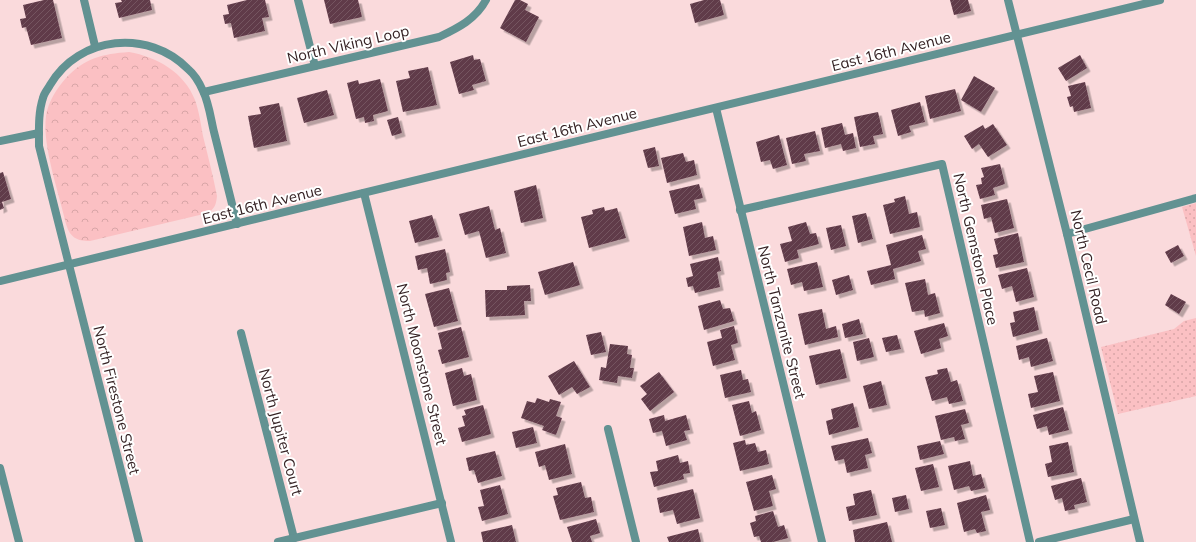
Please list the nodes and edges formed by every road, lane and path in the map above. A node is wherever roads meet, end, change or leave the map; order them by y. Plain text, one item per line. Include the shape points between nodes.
1 (84, 0) edge
2 (298, 0) edge
3 (486, 0) edge
4 (1008, 0) edge
5 (1160, 0) edge
6 (1017, 35) junction
7 (95, 46) junction
8 (315, 66) junction
9 (204, 92) junction
10 (716, 108) junction
11 (39, 133) junction
12 (0, 141) edge
13 (364, 193) junction
14 (1196, 198) edge
15 (740, 210) junction
16 (237, 224) junction
17 (1067, 234) junction
18 (68, 265) junction
19 (0, 281) edge
20 (240, 333) dead end
21 (608, 429) dead end
22 (0, 468) edge
23 (442, 503) junction
24 (1134, 519) junction
25 (294, 538) junction
26 (19, 542) edge
27 (139, 542) edge
28 (278, 542) edge
29 (451, 542) edge
30 (636, 542) edge
31 (822, 542) edge
32 (1030, 542) edge
33 (1039, 542) edge
34 (1140, 542) edge

1 - 7 street
2 - 8 street
3 - 8 street, North Viking Loop via 482,8 464,24 439,36
4 - 6 street, North Cecil Road
5 - 6 street, East 16th Avenue
6 - 10 street, East 16th Avenue
6 - 17 street, North Cecil Road
7 - 9 street, North Firestone Street via 115,42 136,42 168,52 189,69
7 - 11 street, North Firestone Street via 74,58 55,76 43,97 38,123
8 - 9 street, North Viking Loop
9 - 16 street, North Firestone Street
10 - 13 street, East 16th Avenue
10 - 15 street, North Tanzanite Street
11 - 12 street
11 - 18 street, North Firestone Street via 39,146
13 - 16 street, East 16th Avenue
13 - 23 street, North Moonstone Street
14 - 17 street
15 - 31 street, North Tanzanite Street
15 - 32 street, North Gemstone Place via 942,164
16 - 18 street, East 16th Avenue
17 - 24 street, North Cecil Road
18 - 19 street, East 16th Avenue
18 - 27 street, North Firestone Street
20 - 25 street, North Jupiter Court
21 - 30 street
22 - 26 street
23 - 25 street
23 - 29 street, North Moonstone Street
24 - 33 street
24 - 34 street, North Cecil Road
25 - 28 street

